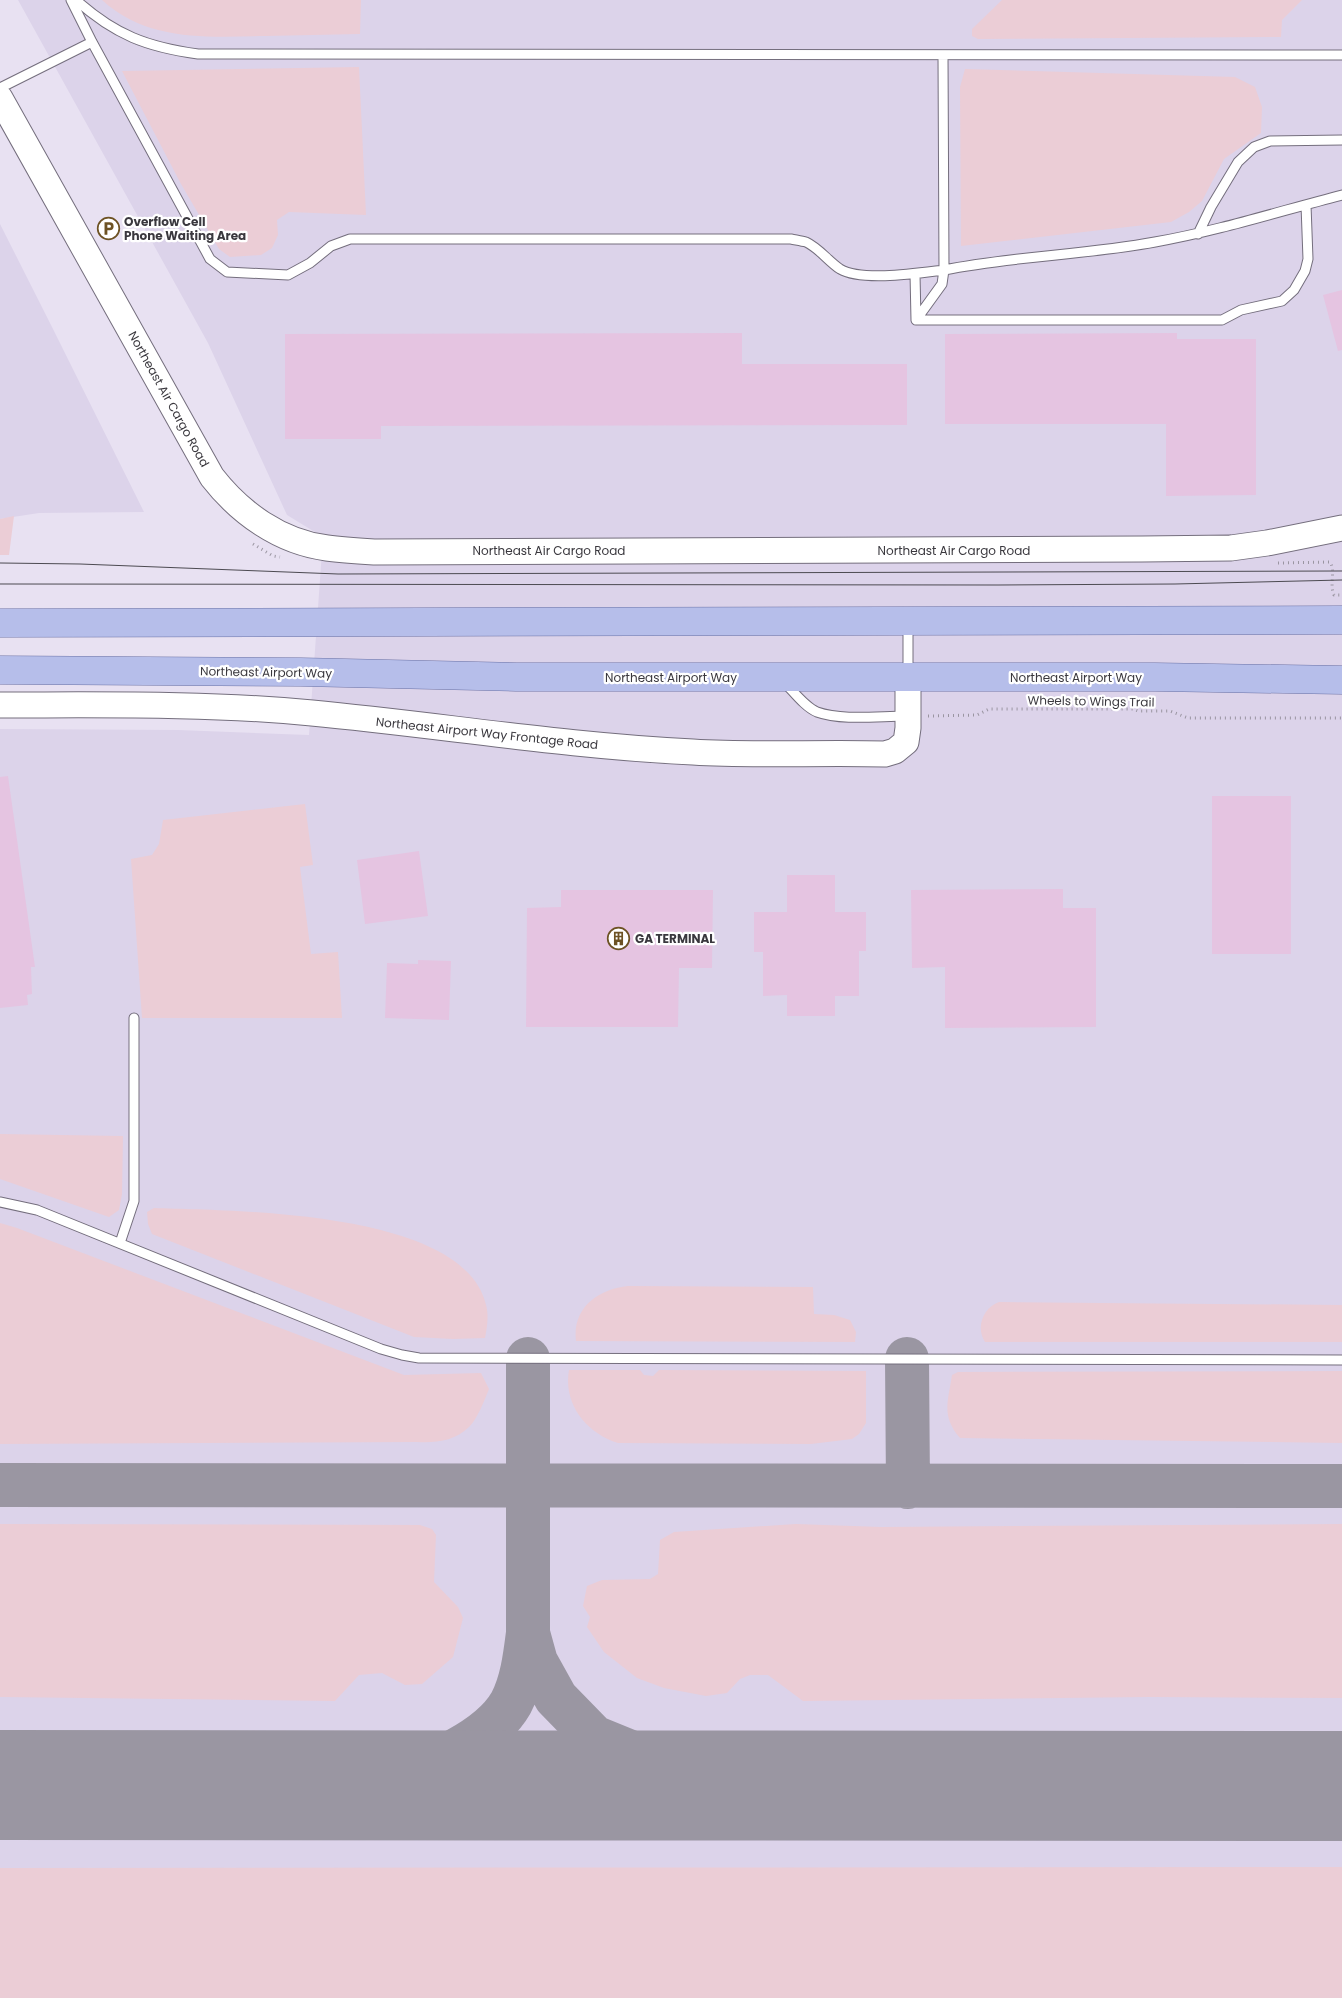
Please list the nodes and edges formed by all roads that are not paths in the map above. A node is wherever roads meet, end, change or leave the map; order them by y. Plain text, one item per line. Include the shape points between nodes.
1 (71, 0) edge
2 (76, 0) edge
3 (92, 42) junction
4 (943, 54) junction
5 (1342, 55) edge
6 (0, 88) edge
7 (0, 98) edge
8 (1342, 140) edge
9 (1342, 195) edge
10 (1306, 205) junction
11 (1198, 234) junction
12 (944, 270) junction
13 (915, 274) junction
14 (916, 320) junction
15 (1342, 528) edge
16 (908, 620) junction
17 (1342, 620) edge
18 (0, 623) edge
19 (0, 670) edge
20 (778, 676) junction
21 (908, 677) junction
22 (1342, 680) edge
23 (0, 706) edge
24 (919, 716) junction
25 (134, 1018) dead end
26 (0, 1202) edge
27 (120, 1244) junction
28 (1342, 1360) edge

1 - 3 lane
2 - 4 lane via 109,26 138,40 166,50 198,54
3 - 6 lane
3 - 13 lane via 210,259 227,272 288,275 310,263 330,246 350,239 791,239 806,242 852,274
4 - 5 lane
4 - 12 lane
7 - 15 street, Northeast Air Cargo Road via 212,477 249,516 300,542 374,552 1231,548
8 - 11 lane via 1270,140 1254,146 1238,162
9 - 10 lane
10 - 11 lane
10 - 14 lane via 1308,259 1294,290 1282,301 1241,310 1222,320
11 - 12 lane
12 - 13 lane
12 - 14 lane via 942,284
13 - 14 lane
16 - 17 main road
16 - 18 main road
16 - 21 lane
19 - 20 main road, Northeast Airport Way via 516,677
20 - 21 main road, Northeast Airport Way
20 - 24 lane via 817,712 840,716
21 - 22 main road, Northeast Airport Way
21 - 24 street, Northeast Airport Way Frontage Road
23 - 24 street, Northeast Airport Way Frontage Road via 176,706 310,713 623,748 764,754 885,754 906,742
25 - 27 lane via 134,1201
26 - 27 lane via 37,1210
27 - 28 lane via 381,1349 418,1358

